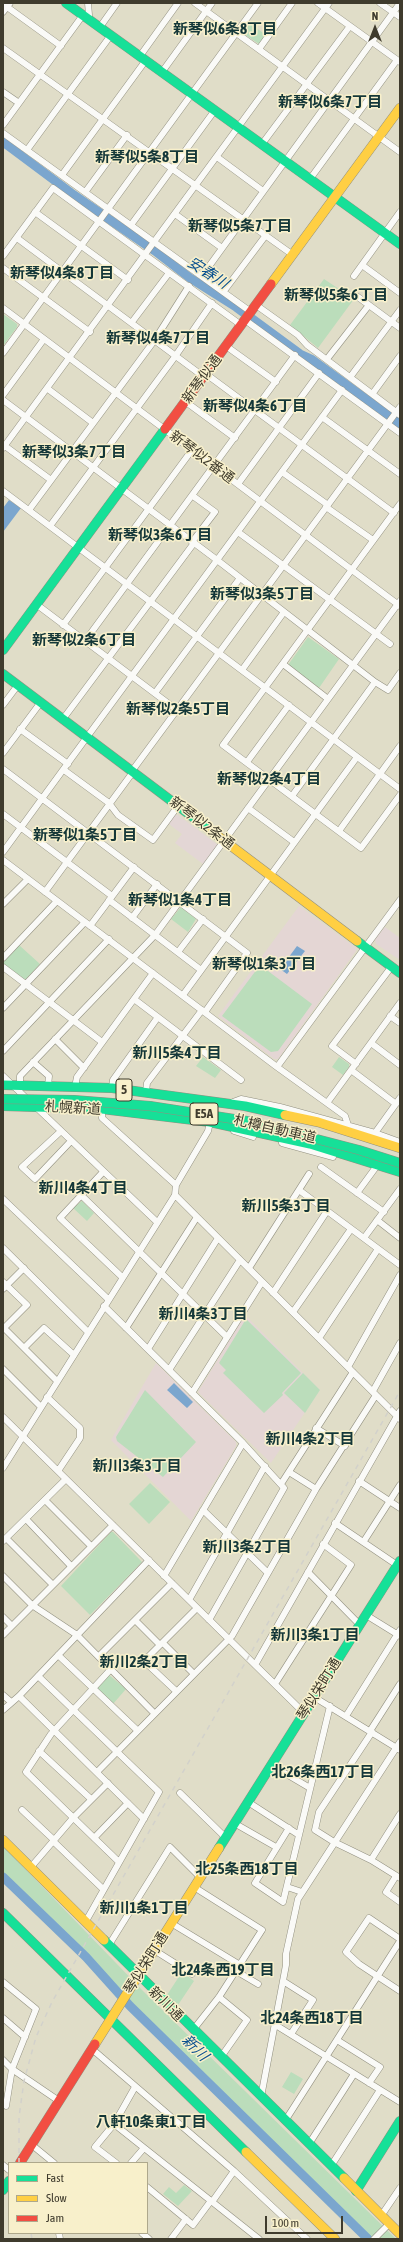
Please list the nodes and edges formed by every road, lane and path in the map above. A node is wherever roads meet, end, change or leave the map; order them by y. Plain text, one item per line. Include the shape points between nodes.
1 (66, 3) edge
2 (88, 3) edge
3 (117, 3) edge
4 (178, 3) edge
5 (195, 3) edge
6 (212, 3) edge
7 (248, 3) edge
8 (292, 3) edge
9 (318, 3) edge
10 (380, 3) edge
11 (400, 3) edge
12 (256, 5) edge
13 (6, 6) edge
14 (327, 6) edge
15 (206, 11) junction
16 (393, 12) junction
17 (85, 16) junction
18 (400, 17) edge
19 (350, 26) junction
20 (100, 27) junction
21 (236, 33) junction
22 (111, 35) junction
23 (372, 42) junction
24 (61, 46) junction
25 (3, 48) edge
26 (259, 49) junction
27 (143, 58) junction
28 (399, 61) edge
29 (283, 67) junction
30 (162, 72) junction
31 (40, 75) junction
32 (307, 84) junction
33 (3, 92) edge
34 (68, 94) junction
35 (192, 94) junction
36 (330, 101) junction
37 (19, 103) junction
38 (400, 108) edge
39 (215, 110) junction
40 (355, 118) junction
41 (103, 119) junction
42 (3, 124) edge
43 (238, 127) junction
44 (3, 133) edge
45 (127, 135) junction
46 (379, 137) junction
47 (262, 144) junction
48 (27, 150) junction
49 (150, 152) junction
50 (400, 152) edge
51 (217, 157) junction
52 (285, 161) junction
53 (174, 168) junction
54 (62, 175) junction
55 (310, 179) junction
56 (197, 185) junction
57 (86, 191) junction
58 (263, 191) junction
59 (335, 197) junction
60 (107, 210) junction
61 (35, 212) junction
62 (400, 212) edge
63 (175, 214) junction
64 (243, 218) junction
65 (101, 220) junction
66 (131, 225) junction
67 (385, 233) junction
68 (266, 235) junction
69 (17, 238) junction
70 (154, 243) junction
71 (400, 244) edge
72 (82, 246) junction
73 (222, 248) junction
74 (147, 254) junction
75 (293, 255) junction
76 (3, 256) edge
77 (362, 265) junction
78 (3, 268) edge
79 (62, 272) junction
80 (169, 273) junction
81 (202, 276) junction
82 (354, 276) dead end
83 (128, 280) junction
84 (189, 286) junction
85 (224, 291) junction
86 (400, 294) edge
87 (358, 297) dead end
88 (44, 298) junction
89 (212, 303) junction
90 (369, 305) junction
91 (109, 306) junction
92 (3, 308) edge
93 (400, 310) edge
94 (248, 316) junction
95 (132, 322) junction
96 (391, 322) junction
97 (24, 324) junction
98 (400, 328) edge
99 (90, 332) junction
100 (44, 339) junction
101 (154, 341) junction
102 (226, 346) junction
103 (3, 353) edge
104 (295, 355) junction
105 (175, 356) junction
106 (400, 356) edge
107 (70, 359) junction
108 (327, 359) junction
109 (319, 373) junction
110 (205, 375) junction
111 (351, 376) junction
112 (276, 382) junction
113 (48, 389) junction
114 (342, 390) junction
115 (116, 393) junction
116 (373, 393) junction
117 (3, 395) edge
118 (3, 400) edge
119 (186, 402) junction
120 (137, 408) junction
121 (256, 410) junction
122 (398, 412) edge
123 (26, 417) junction
124 (322, 417) junction
125 (94, 423) junction
126 (389, 423) junction
127 (279, 428) junction
128 (165, 430) junction
129 (400, 433) edge
130 (235, 438) junction
131 (302, 444) junction
132 (4, 447) edge
133 (192, 450) junction
134 (368, 450) junction
135 (72, 452) junction
136 (93, 467) junction
137 (214, 467) junction
138 (282, 472) junction
139 (400, 474) edge
140 (347, 478) junction
141 (51, 480) junction
142 (238, 484) junction
143 (122, 488) junction
144 (3, 491) edge
145 (193, 496) junction
146 (260, 501) junction
147 (400, 504) edge
148 (327, 506) junction
149 (148, 509) junction
150 (29, 510) junction
151 (396, 513) edge
152 (50, 526) junction
153 (170, 526) junction
154 (238, 532) junction
155 (306, 535) junction
156 (373, 540) junction
157 (193, 542) junction
158 (78, 548) junction
159 (217, 560) junction
160 (285, 566) junction
161 (105, 568) junction
162 (352, 570) junction
163 (240, 578) junction
164 (128, 585) junction
165 (262, 595) junction
166 (330, 600) junction
167 (150, 601) junction
168 (36, 604) junction
169 (399, 604) edge
170 (284, 612) junction
171 (173, 619) junction
172 (63, 625) junction
173 (307, 631) junction
174 (376, 634) junction
175 (197, 637) junction
176 (86, 641) junction
177 (390, 644) dead end
178 (3, 650) edge
179 (219, 653) junction
180 (108, 658) junction
181 (283, 664) junction
182 (353, 665) junction
183 (242, 670) junction
184 (400, 673) edge
185 (3, 674) edge
186 (131, 676) junction
187 (375, 682) junction
188 (18, 685) junction
189 (265, 688) junction
190 (155, 693) junction
191 (328, 699) junction
192 (40, 702) junction
193 (3, 705) edge
194 (289, 705) junction
195 (177, 710) junction
196 (63, 719) junction
197 (311, 722) junction
198 (20, 729) junction
199 (87, 737) junction
200 (334, 739) junction
201 (400, 746) edge
202 (3, 752) edge
203 (357, 757) junction
204 (247, 762) junction
205 (68, 764) junction
206 (3, 769) edge
207 (64, 770) junction
208 (133, 772) junction
209 (380, 774) junction
210 (269, 779) junction
211 (400, 789) edge
212 (400, 795) edge
213 (292, 796) junction
214 (42, 798) junction
215 (109, 803) junction
216 (178, 806) junction
217 (248, 808) junction
218 (3, 814) edge
219 (315, 814) junction
220 (21, 827) junction
221 (339, 831) junction
222 (88, 832) junction
223 (224, 840) junction
224 (294, 842) junction
225 (3, 852) edge
226 (3, 860) edge
227 (66, 862) junction
228 (134, 867) junction
229 (270, 875) junction
230 (28, 879) junction
231 (157, 884) junction
232 (45, 892) junction
233 (110, 898) junction
234 (400, 900) edge
235 (57, 901) junction
236 (180, 901) junction
237 (3, 904) edge
238 (132, 918) junction
239 (203, 919) junction
240 (88, 924) junction
241 (155, 935) junction
242 (226, 936) junction
243 (109, 939) junction
244 (365, 947) junction
245 (178, 952) junction
246 (133, 957) junction
247 (3, 958) edge
248 (3, 967) edge
249 (397, 969) edge
250 (201, 970) junction
251 (153, 973) junction
252 (26, 984) junction
253 (183, 995) junction
254 (134, 999) junction
255 (49, 1002) junction
256 (400, 1003) edge
257 (3, 1008) edge
258 (203, 1011) junction
259 (390, 1016) junction
260 (158, 1018) junction
261 (73, 1020) junction
262 (400, 1024) edge
263 (182, 1036) junction
264 (55, 1039) junction
265 (102, 1042) junction
266 (371, 1043) junction
267 (3, 1051) edge
268 (33, 1062) junction
269 (356, 1064) junction
270 (400, 1065) edge
271 (277, 1067) junction
272 (84, 1068) junction
273 (351, 1070) junction
274 (3, 1076) edge
275 (241, 1080) dead end
276 (12, 1084) edge
277 (48, 1086) junction
278 (75, 1087) junction
279 (112, 1088) junction
280 (3, 1092) edge
281 (146, 1092) junction
282 (400, 1098) edge
283 (3, 1099) edge
284 (327, 1103) junction
285 (230, 1104) junction
286 (396, 1104) junction
287 (3, 1106) edge
288 (34, 1106) junction
289 (102, 1109) junction
290 (215, 1123) junction
291 (348, 1125) junction
292 (60, 1132) junction
293 (375, 1133) junction
294 (71, 1142) junction
295 (400, 1142) edge
296 (400, 1148) edge
297 (400, 1156) edge
298 (400, 1163) edge
299 (320, 1167) dead end
300 (376, 1167) junction
301 (104, 1172) junction
302 (400, 1172) edge
303 (309, 1174) dead end
304 (400, 1176) edge
305 (176, 1184) junction
306 (400, 1189) edge
307 (299, 1190) junction
308 (357, 1193) junction
309 (82, 1195) junction
310 (174, 1195) junction
311 (398, 1197) edge
312 (3, 1199) edge
313 (327, 1211) junction
314 (384, 1212) junction
315 (197, 1217) junction
316 (377, 1220) junction
317 (157, 1222) junction
318 (351, 1229) junction
319 (218, 1238) junction
320 (364, 1238) junction
321 (400, 1238) edge
322 (3, 1248) edge
323 (378, 1249) junction
324 (139, 1251) junction
325 (240, 1260) junction
326 (400, 1265) edge
327 (24, 1268) junction
328 (249, 1268) junction
329 (162, 1272) junction
330 (400, 1275) edge
331 (122, 1277) junction
332 (262, 1282) junction
333 (4, 1286) edge
334 (183, 1293) junction
335 (273, 1293) junction
336 (108, 1299) junction
337 (104, 1306) junction
338 (293, 1312) junction
339 (204, 1314) junction
340 (3, 1328) edge
341 (126, 1328) junction
342 (88, 1332) junction
343 (228, 1337) junction
344 (319, 1338) junction
345 (400, 1343) edge
346 (24, 1348) junction
347 (148, 1349) junction
348 (74, 1355) junction
349 (348, 1367) junction
350 (3, 1369) edge
351 (169, 1370) junction
352 (353, 1372) junction
353 (57, 1381) junction
354 (192, 1393) junction
355 (374, 1393) junction
356 (47, 1397) junction
357 (41, 1407) junction
358 (399, 1415) edge
359 (3, 1417) edge
360 (316, 1428) junction
361 (23, 1436) junction
362 (243, 1443) junction
363 (345, 1446) junction
364 (265, 1466) junction
365 (3, 1468) edge
366 (58, 1471) junction
367 (289, 1472) junction
368 (66, 1479) junction
369 (359, 1481) junction
370 (281, 1484) junction
371 (400, 1485) edge
372 (316, 1489) junction
373 (46, 1500) junction
374 (390, 1501) junction
375 (400, 1508) edge
376 (203, 1510) junction
377 (26, 1519) junction
378 (335, 1523) junction
379 (113, 1525) junction
380 (227, 1533) junction
381 (5, 1540) edge
382 (364, 1542) junction
383 (323, 1544) junction
384 (92, 1546) junction
385 (247, 1553) junction
386 (149, 1560) junction
387 (399, 1563) edge
388 (72, 1566) junction
389 (308, 1572) junction
390 (268, 1573) junction
391 (3, 1576) edge
392 (164, 1576) junction
393 (172, 1583) junction
394 (53, 1585) junction
395 (331, 1596) junction
396 (189, 1600) junction
397 (32, 1606) junction
398 (197, 1608) junction
399 (366, 1614) junction
400 (3, 1617) edge
401 (134, 1620) junction
402 (209, 1620) junction
403 (360, 1625) junction
404 (12, 1626) junction
405 (399, 1633) edge
406 (3, 1635) edge
407 (77, 1635) junction
408 (228, 1638) junction
409 (162, 1644) junction
410 (58, 1655) junction
411 (99, 1656) junction
412 (255, 1665) junction
413 (111, 1669) junction
414 (193, 1673) junction
415 (38, 1676) junction
416 (275, 1684) junction
417 (400, 1684) edge
418 (93, 1688) junction
419 (176, 1691) junction
420 (3, 1695) edge
421 (19, 1696) junction
422 (314, 1697) junction
423 (11, 1702) junction
424 (330, 1706) junction
425 (3, 1710) edge
426 (73, 1710) junction
427 (154, 1713) junction
428 (304, 1713) junction
429 (346, 1716) junction
430 (54, 1730) junction
431 (137, 1730) junction
432 (371, 1731) junction
433 (399, 1746) edge
434 (39, 1751) junction
435 (117, 1752) junction
436 (271, 1765) junction
437 (97, 1772) junction
438 (108, 1783) junction
439 (310, 1788) junction
440 (180, 1793) dead end
441 (91, 1799) junction
442 (248, 1802) junction
443 (128, 1803) junction
444 (22, 1810) dead end
445 (400, 1815) edge
446 (73, 1818) junction
447 (144, 1819) junction
448 (234, 1823) junction
449 (289, 1828) junction
450 (299, 1834) junction
451 (225, 1837) junction
452 (94, 1838) junction
453 (3, 1840) edge
454 (53, 1841) junction
455 (334, 1842) junction
456 (276, 1847) junction
457 (371, 1860) junction
458 (119, 1862) junction
459 (31, 1868) junction
460 (200, 1877) junction
461 (399, 1877) edge
462 (194, 1887) junction
463 (287, 1887) junction
464 (104, 1889) junction
465 (302, 1892) junction
466 (400, 1902) edge
467 (3, 1913) edge
468 (86, 1921) junction
469 (171, 1923) junction
470 (400, 1940) edge
471 (109, 1945) junction
472 (154, 1950) junction
473 (238, 1968) junction
474 (192, 1974) dead end
475 (138, 1975) junction
476 (378, 1976) junction
477 (283, 1981) junction
478 (258, 1984) dead end
479 (4, 1986) edge
480 (400, 1991) edge
481 (219, 1997) junction
482 (3, 2018) edge
483 (111, 2019) junction
484 (274, 2024) junction
485 (193, 2030) junction
486 (291, 2034) junction
487 (25, 2036) junction
488 (337, 2040) junction
489 (92, 2049) junction
490 (221, 2057) junction
491 (326, 2057) junction
492 (3, 2060) edge
493 (12, 2069) junction
494 (354, 2074) junction
495 (369, 2083) junction
496 (135, 2087) junction
497 (380, 2090) junction
498 (261, 2097) junction
499 (59, 2101) junction
500 (400, 2102) edge
501 (3, 2103) edge
502 (285, 2121) junction
503 (400, 2122) edge
504 (114, 2124) junction
505 (309, 2144) junction
506 (32, 2145) junction
507 (144, 2148) junction
508 (21, 2162) edge
509 (52, 2162) edge
510 (115, 2162) edge
511 (132, 2162) edge
512 (331, 2166) junction
513 (234, 2171) junction
514 (400, 2188) edge
515 (148, 2189) edge
516 (356, 2191) junction
517 (211, 2202) junction
518 (382, 2216) junction
519 (186, 2219) junction
520 (389, 2224) junction
521 (400, 2234) edge
522 (171, 2239) edge
523 (259, 2239) edge
524 (307, 2239) edge
525 (335, 2239) edge
526 (374, 2239) edge

1 - 17 main road
2 - 17 street via 89,15
3 - 20 street
4 - 27 street
5 - 15 street
6 - 15 street
7 - 12 street
8 - 26 street
9 - 14 street
10 - 16 street
11 - 16 street
12 - 21 street
13 - 24 street
14 - 19 street
14 - 29 street
15 - 21 street
15 - 30 street
16 - 18 street
16 - 23 street
17 - 20 main road
17 - 24 street
19 - 23 street
19 - 32 street
20 - 22 main road
21 - 26 street
21 - 35 street
22 - 27 main road
22 - 34 street
23 - 28 street
23 - 36 street
24 - 31 street
25 - 31 street
26 - 29 street
27 - 30 main road
27 - 41 street
28 - 40 street
29 - 32 street
29 - 43 street
30 - 35 main road
31 - 34 street
31 - 37 street
32 - 36 street
32 - 47 street
33 - 37 street
34 - 41 street
34 - 48 street
35 - 39 main road
35 - 49 street
36 - 40 street
36 - 52 street
37 - 42 street
38 - 46 main road, 新琴似通
39 - 43 main road
39 - 53 street
40 - 46 street
40 - 55 street
41 - 45 street
41 - 54 street
43 - 47 main road
43 - 51 street
44 - 48 street
45 - 49 street
45 - 57 street
46 - 50 street
46 - 59 main road, 新琴似通
47 - 52 main road
48 - 54 street
49 - 53 street
49 - 60 street
51 - 56 street
51 - 58 street
52 - 55 main road
52 - 58 street
53 - 56 street
53 - 66 street
54 - 57 street
55 - 59 main road
56 - 63 street
56 - 64 street
57 - 60 street
58 - 64 street
59 - 67 main road
59 - 75 main road, 新琴似通
60 - 65 street
60 - 66 street
61 - 65 street via 53,188
61 - 69 street
61 - 72 street
62 - 67 street
63 - 70 street
63 - 73 street
64 - 68 street
64 - 73 street
65 - 72 street
65 - 74 street
66 - 70 street
67 - 71 main road
67 - 77 street
68 - 75 street
68 - 85 street
69 - 76 street
69 - 79 street
70 - 74 street
70 - 81 street
72 - 79 street
72 - 83 street
73 - 81 street
74 - 80 street
74 - 83 street
75 - 94 main road, 新琴似通
77 - 82 street
77 - 86 street
78 - 88 street
79 - 88 street
79 - 91 street
80 - 84 street
80 - 95 street
81 - 85 street
83 - 91 street
84 - 89 street
84 - 101 street
85 - 94 street
87 - 90 street
88 - 97 street
88 - 99 street
89 - 94 street
89 - 105 street
90 - 96 street
90 - 108 street
91 - 95 street
91 - 99 street
92 - 97 street, 新琴似2番通
93 - 96 street
94 - 102 main road, 新琴似通
94 - 104 street
94 - 108 street via 298,335
95 - 101 street
96 - 98 street
96 - 111 street
97 - 100 street, 新琴似2番通
97 - 103 street
99 - 107 street
100 - 107 street, 新琴似2番通
100 - 117 street
101 - 105 street
101 - 115 street
102 - 110 main road, 新琴似通
102 - 112 street
104 - 109 street
104 - 112 street
105 - 110 street
105 - 120 street
106 - 116 street
107 - 113 street
107 - 115 street, 新琴似2番通
108 - 111 street
109 - 114 street
109 - 127 street
110 - 119 main road, 新琴似通
110 - 121 street
111 - 116 street
112 - 121 street
113 - 123 street
113 - 125 street
114 - 124 street
114 - 126 street
115 - 120 street, 新琴似2番通
115 - 125 street
116 - 122 street
118 - 123 street
119 - 128 main road, 新琴似通
119 - 130 street
120 - 128 street, 新琴似2番通
120 - 136 street
121 - 127 street
121 - 130 street
122 - 126 street
123 - 132 street
123 - 135 street
124 - 131 street
124 - 134 street
125 - 135 street
126 - 129 street
126 - 134 street
127 - 131 street
127 - 142 street
128 - 133 street, 新琴似2番通
128 - 143 main road, 新琴似通
130 - 137 street
131 - 138 street
131 - 140 street
132 - 141 street
133 - 137 street, 新琴似2番通
133 - 149 street
134 - 139 street
134 - 140 street
135 - 136 street
135 - 141 street
136 - 143 street
136 - 152 street
137 - 142 street, 新琴似2番通
137 - 145 street
138 - 146 street
138 - 148 street
140 - 148 street
140 - 151 street
141 - 150 street
142 - 146 street, 新琴似2番通
143 - 149 street
143 - 158 main road, 新琴似通
144 - 150 street
145 - 153 street
145 - 157 street via 215,512
146 - 154 street
146 - 155 street, 新琴似2番通
147 - 151 street
148 - 155 street
148 - 156 street
149 - 153 street
149 - 161 street
150 - 152 street
151 - 156 street
152 - 158 street
153 - 157 street
153 - 164 street
154 - 159 street
154 - 160 street
155 - 160 street
155 - 162 street, 新琴似2番通
156 - 162 street
157 - 159 street
157 - 167 street
158 - 161 street
158 - 168 main road, 新琴似通
159 - 163 street
159 - 171 street
160 - 165 street
160 - 166 street
161 - 164 street
161 - 172 street
162 - 166 street
162 - 169 street, 新琴似2番通
163 - 165 street
163 - 175 street
164 - 167 street
164 - 176 street
165 - 170 street
165 - 179 street
166 - 173 street
166 - 174 street
167 - 171 street
167 - 180 street
168 - 172 street
168 - 178 main road, 新琴似通
169 - 174 street
170 - 173 street
170 - 183 street
171 - 175 street
171 - 186 street
172 - 176 street
173 - 181 street
173 - 182 street
174 - 177 street
174 - 182 street
175 - 179 street
175 - 190 street
176 - 180 street
179 - 183 street
179 - 195 street
180 - 186 street
180 - 196 street
181 - 189 street
181 - 191 street
182 - 187 street
182 - 191 street
183 - 189 street
184 - 187 street via 388,690
185 - 188 main road, 新琴似2条通
186 - 190 street
186 - 199 street
187 - 200 street
188 - 192 main road, 新琴似2条通
188 - 193 street
189 - 194 street
189 - 204 street via 223,745
190 - 195 street
191 - 197 street
192 - 196 main road, 新琴似2条通
192 - 198 street
194 - 197 street
194 - 204 street
195 - 208 street
196 - 199 main road, 新琴似2条通
197 - 200 street
197 - 210 street
198 - 202 street
198 - 205 street
199 - 205 street
199 - 208 main road, 新琴似2条通
200 - 203 street
200 - 213 street
201 - 209 street
203 - 209 street
203 - 219 street
204 - 210 street
205 - 207 street
206 - 214 street
207 - 214 street
207 - 215 street
208 - 215 street
208 - 216 main road, 新琴似2条通
209 - 211 street
209 - 221 street
210 - 213 street
210 - 217 street
212 - 221 street via 361,848
213 - 219 street
214 - 220 street
214 - 222 street
215 - 216 street via 118,815 153,840
215 - 222 street
216 - 223 main road, 新琴似2条通
217 - 223 street
217 - 224 street
218 - 220 street
219 - 221 street
219 - 224 street
220 - 225 street
220 - 227 street
222 - 227 street
222 - 228 street
223 - 229 main road, 新琴似2条通
223 - 236 street
224 - 229 street
226 - 230 street
227 - 232 street
227 - 233 street
228 - 231 street
228 - 233 street
229 - 242 street
229 - 244 main road, 新琴似2条通
230 - 232 street
230 - 237 street
231 - 236 street
231 - 238 street
232 - 235 street
233 - 238 street
233 - 240 street
234 - 244 street
235 - 240 street
235 - 247 street
236 - 239 street
236 - 241 street
238 - 241 street
239 - 242 street
239 - 245 street
240 - 243 street
240 - 252 street
241 - 245 street
241 - 246 street
242 - 250 street
242 - 258 street via 248,953
243 - 246 street
243 - 255 street
244 - 249 main road, 新琴似2条通
244 - 271 street
245 - 250 street
246 - 251 street
246 - 261 street
248 - 252 street
249 - 269 street via 332,1046
250 - 253 street
251 - 253 street
251 - 254 street
252 - 255 street
252 - 257 street
253 - 258 street
254 - 260 street
254 - 265 street
255 - 261 street
255 - 267 street
256 - 259 street
258 - 263 street
258 - 271 street
259 - 262 street
259 - 266 street
260 - 263 street
260 - 279 street via 113,1080
261 - 264 street
261 - 265 street
263 - 275 street
263 - 281 street via 147,1083
264 - 268 street
264 - 272 street
265 - 272 street
266 - 269 street
266 - 270 street
268 - 276 street
268 - 277 street via 49,1076
269 - 273 street
271 - 284 street
272 - 278 street via 76,1077
273 - 284 street
273 - 286 street
274 - 276 street
276 - 277 main road, 札幌新道 / 5
276 - 288 street
277 - 278 main road, 札幌新道 / 5
278 - 279 main road, 札幌新道 / 5
279 - 281 main road, 札幌新道 / 5
280 - 297 main road, 札樽自動車道 / E5A via 78,1093 144,1098 244,1113
281 - 285 main road, 札幌新道 / 5
282 - 286 street
283 - 298 main road, 札樽自動車道 / E5A, bridge via 74,1100 150,1106 247,1121
284 - 291 street via 345,1116
285 - 291 street via 241,1099
285 - 296 main road, 札幌新道 / 5 via 318,1122
286 - 293 street
287 - 288 main road, 札幌新道 / 5
288 - 289 main road, 札幌新道 / 5
288 - 292 street
289 - 290 main road, 札幌新道 / 5
289 - 305 street via 102,1118
290 - 300 street via 240,1134
290 - 302 main road, 札幌新道 / 5 via 356,1157
290 - 305 street
291 - 293 street
292 - 294 street
292 - 294 street via 22,1167 35,1179
293 - 295 street
294 - 301 street
299 - 308 street
300 - 304 street
300 - 308 street
301 - 309 street
301 - 317 street
303 - 307 street
305 - 310 street
306 - 311 street
307 - 313 street
307 - 328 street
308 - 314 street
309 - 324 street
309 - 331 street via 60,1218
310 - 315 street
310 - 317 street
311 - 314 street
312 - 336 street
313 - 318 street
313 - 335 street
314 - 316 street
315 - 319 street
315 - 329 street
316 - 320 street
316 - 321 street
317 - 324 street
318 - 320 street
318 - 338 street
319 - 325 street
319 - 334 street
320 - 323 street
322 - 327 street
323 - 326 street
323 - 344 street
324 - 329 street
324 - 331 street
325 - 328 street
325 - 339 street
327 - 333 street
327 - 342 street
328 - 332 street
329 - 334 street
329 - 341 street
330 - 349 street
331 - 336 street
332 - 335 street
332 - 343 street
333 - 340 street via 27,1305
334 - 339 street
334 - 347 street
335 - 338 street
336 - 337 street
337 - 341 street
337 - 342 street
338 - 344 street
339 - 343 street
339 - 351 street
340 - 346 street
341 - 347 street
342 - 348 street
343 - 354 street
344 - 349 street
345 - 355 street
346 - 348 street via 44,1328
346 - 353 street
347 - 351 street
348 - 353 street
349 - 352 street
350 - 357 street
351 - 354 street
352 - 355 street
352 - 360 street
353 - 356 street
354 - 362 street
355 - 358 street
355 - 363 street
356 - 357 street
356 - 366 street via 80,1428 80,1438
357 - 361 street
358 - 369 street
359 - 361 street
360 - 363 street
360 - 367 street
361 - 365 street
361 - 366 street
362 - 364 street
362 - 376 street
363 - 372 street
364 - 370 street
364 - 380 street
366 - 368 street
367 - 370 street
367 - 372 street
368 - 373 street
368 - 379 street
369 - 374 street
369 - 378 street
370 - 385 street via 284,1488
371 - 374 street
372 - 390 street
373 - 377 street
373 - 384 street
374 - 375 street
374 - 382 street
376 - 380 street
376 - 392 street
377 - 381 street
377 - 388 street
378 - 382 street
378 - 383 street
379 - 384 street
379 - 386 street
380 - 385 street
380 - 396 street
381 - 394 street
382 - 387 street
383 - 389 street
383 - 395 street via 350,1565
384 - 388 street
385 - 390 street
385 - 402 street
386 - 392 street
386 - 407 street
387 - 399 main road, 琴似栄町通
388 - 394 street
389 - 395 street
389 - 412 street
390 - 408 street
391 - 397 street
392 - 393 street
393 - 396 street
393 - 401 street
394 - 397 street
395 - 403 street
395 - 416 street
396 - 398 street
397 - 404 street
397 - 407 street
398 - 402 street
398 - 409 street
399 - 403 main road, 琴似栄町通
399 - 405 street
400 - 404 street
401 - 409 street
401 - 411 street
402 - 408 street
403 - 422 main road, 琴似栄町通
404 - 406 street
405 - 429 street
407 - 410 street
407 - 411 street
408 - 412 street
408 - 414 street
409 - 414 street
409 - 419 street via 144,1661
410 - 415 street
410 - 418 street
411 - 413 street
412 - 416 street
413 - 418 street
413 - 427 street
414 - 419 street
415 - 421 street
415 - 426 street
416 - 428 street
417 - 432 street
418 - 426 street
418 - 431 street
419 - 427 street
420 - 423 street
421 - 423 street
421 - 430 street
422 - 424 street
422 - 428 main road, 琴似栄町通
423 - 425 street
424 - 429 street
424 - 439 street
426 - 430 street
426 - 435 street
427 - 431 street
428 - 436 main road, 琴似栄町通
429 - 432 street
430 - 434 street
430 - 437 street
431 - 435 street
432 - 433 street
432 - 455 street via 319,1812 315,1830
433 - 455 street
434 - 441 street
434 - 446 street via 26,1772
435 - 437 street
435 - 447 street via 159,1792
436 - 439 street
436 - 442 main road, 琴似栄町通
437 - 438 street
438 - 441 street
438 - 443 street
439 - 450 street
440 - 451 street
441 - 446 street
442 - 448 main road, 琴似栄町通
442 - 449 street
443 - 447 street
443 - 452 street
444 - 454 street
445 - 457 street
446 - 452 street
446 - 454 street
447 - 458 street
448 - 451 main road, 琴似栄町通
448 - 456 street
449 - 450 street
449 - 456 street
450 - 463 street
451 - 460 main road, 琴似栄町通
452 - 458 street
453 - 459 main road, 新川通
454 - 459 street
454 - 464 street
455 - 457 street
455 - 465 street
456 - 463 street via 255,1883 283,1902
457 - 461 street
458 - 464 street
459 - 468 main road, 新川通
460 - 462 main road, 琴似栄町通
460 - 471 street via 170,1847
461 - 466 street via 386,1892
462 - 469 main road, 琴似栄町通
462 - 473 street via 262,1930
463 - 465 street
464 - 468 street
465 - 477 street via 286,1954
467 - 483 main road
468 - 471 main road, 新川通
469 - 472 main road, 琴似栄町通
469 - 473 street
470 - 476 street
470 - 476 street via 369,1918 346,1952
471 - 475 main road, 新川通
472 - 474 street
472 - 475 main road, 琴似栄町通
473 - 478 street
473 - 481 street
475 - 483 main road, 琴似栄町通
475 - 485 main road, 新川通
476 - 480 street
476 - 488 street
477 - 484 street
477 - 486 street via 313,2000
479 - 487 street via 36,2009
481 - 485 street
481 - 490 street via 247,2020
482 - 487 street
483 - 489 main road, 琴似栄町通
483 - 525 main road
484 - 486 street
484 - 498 street
485 - 490 main road, 新川通
486 - 491 street
487 - 493 street
488 - 491 street
488 - 495 street via 380,2067
489 - 496 street
489 - 499 main road, 琴似栄町通
490 - 498 main road, 新川通
491 - 494 street
491 - 502 street
492 - 493 street
493 - 499 street
493 - 501 street via 6,2106
494 - 495 street
494 - 505 street
495 - 497 street
496 - 504 street
496 - 513 street
497 - 500 street
497 - 512 street
498 - 502 main road, 新川通
499 - 506 main road, 琴似栄町通
502 - 505 main road, 新川通
503 - 516 main road
504 - 507 street
504 - 510 street via 95,2147
505 - 512 main road, 新川通
506 - 508 main road, 琴似栄町通
506 - 509 street
507 - 511 street
507 - 517 street
512 - 516 main road, 新川通
513 - 517 street
513 - 524 street
514 - 518 street
515 - 519 street
516 - 518 main road, 新川通
517 - 519 street via 193,2225
517 - 523 street
518 - 520 main road, 新川通
519 - 522 street
520 - 521 main road, 新川通
520 - 526 street

